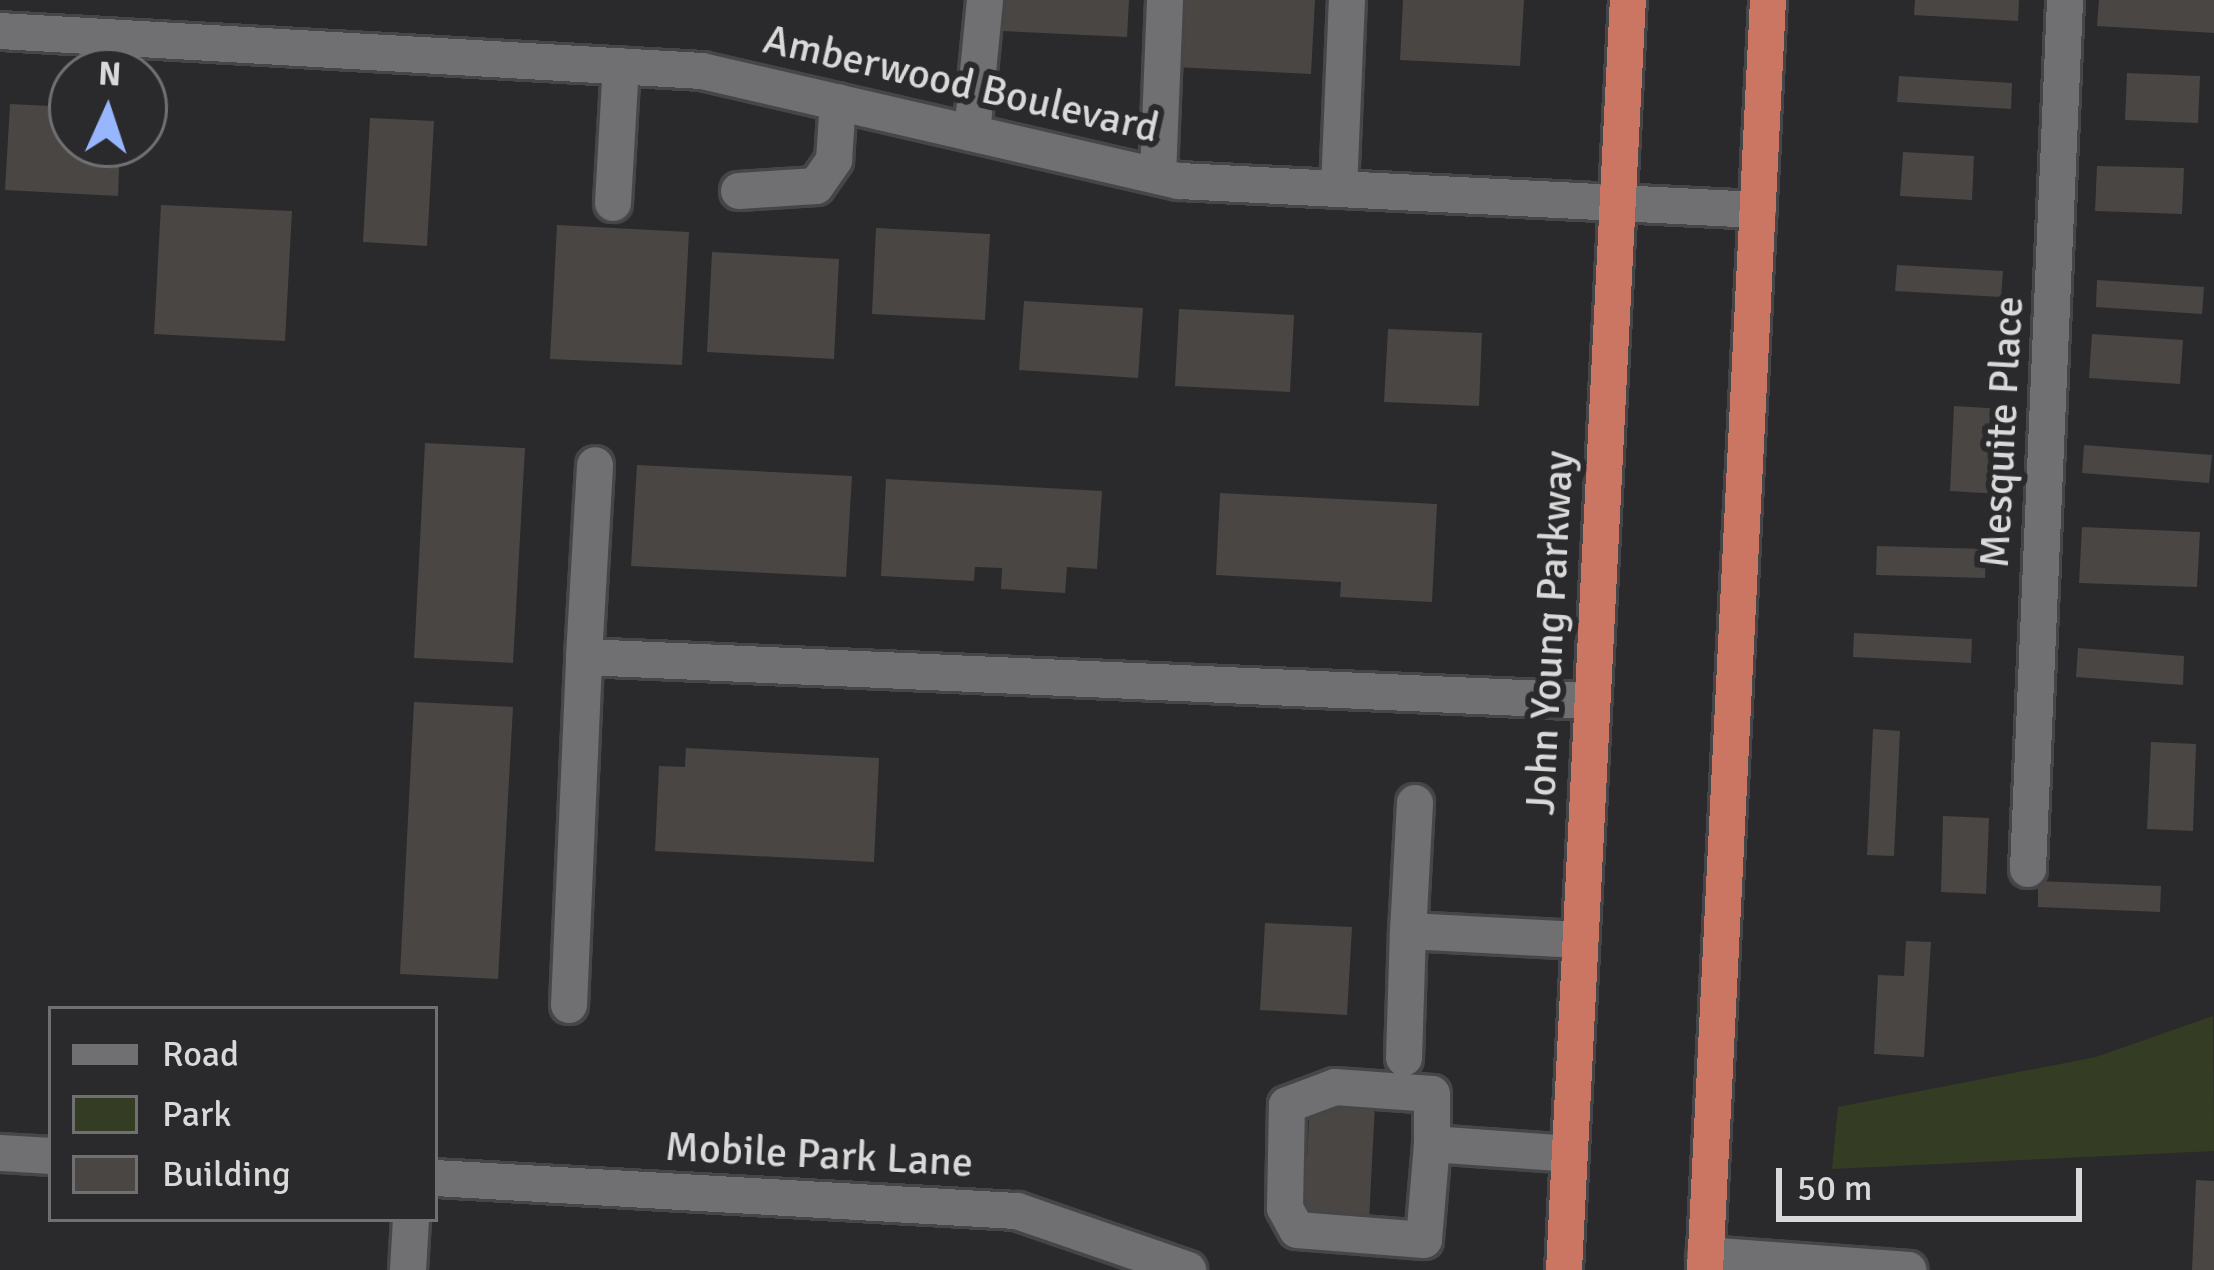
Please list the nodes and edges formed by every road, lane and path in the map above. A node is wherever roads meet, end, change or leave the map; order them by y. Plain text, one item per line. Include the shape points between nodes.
1 (985, 0) edge
2 (1166, 0) edge
3 (1347, 0) edge
4 (1628, 0) edge
5 (1768, 0) edge
6 (2066, 0) edge
7 (0, 31) edge
8 (621, 67) junction
9 (838, 102) junction
10 (972, 133) junction
11 (1158, 176) junction
12 (1339, 189) junction
13 (739, 191) dead end
14 (613, 203) dead end
15 (1618, 205) junction
16 (1758, 210) junction
17 (595, 465) dead end
18 (584, 657) junction
19 (1592, 701) junction
20 (1414, 803) dead end
21 (2028, 869) dead end
22 (1408, 931) junction
23 (1580, 940) junction
24 (569, 1006) dead end
25 (1404, 1058) dead end
26 (1432, 1144) junction
27 (0, 1154) edge
28 (1570, 1154) junction
29 (48, 1156) edge
30 (438, 1178) edge
31 (411, 1222) edge
32 (1705, 1262) edge
33 (408, 1270) edge
34 (1188, 1270) edge
35 (1564, 1270) edge
36 (1908, 1270) edge

1 - 10 street
2 - 11 street
3 - 12 street
4 - 15 highway, John Young Parkway
5 - 16 highway
6 - 21 street, Mesquite Place
7 - 8 street, Amberwood Boulevard
8 - 9 street, Amberwood Boulevard
8 - 14 street
9 - 10 street, Amberwood Boulevard
9 - 13 street via 834,160 817,186
10 - 11 street, Amberwood Boulevard
11 - 12 street, Amberwood Boulevard
12 - 15 street, Amberwood Boulevard
15 - 16 street, Amberwood Boulevard
15 - 19 highway, John Young Parkway
16 - 32 highway
17 - 18 street
18 - 19 street
18 - 24 street
19 - 23 highway, John Young Parkway
20 - 22 street
22 - 23 street
22 - 25 street
23 - 28 highway, John Young Parkway
26 - 26 street via 1432,1094 1335,1087 1287,1105 1285,1208 1297,1229 1424,1240
26 - 28 street
27 - 29 street
28 - 35 highway, John Young Parkway
30 - 34 street, Mobile Park Lane via 1017,1211
31 - 33 street
32 - 36 street

